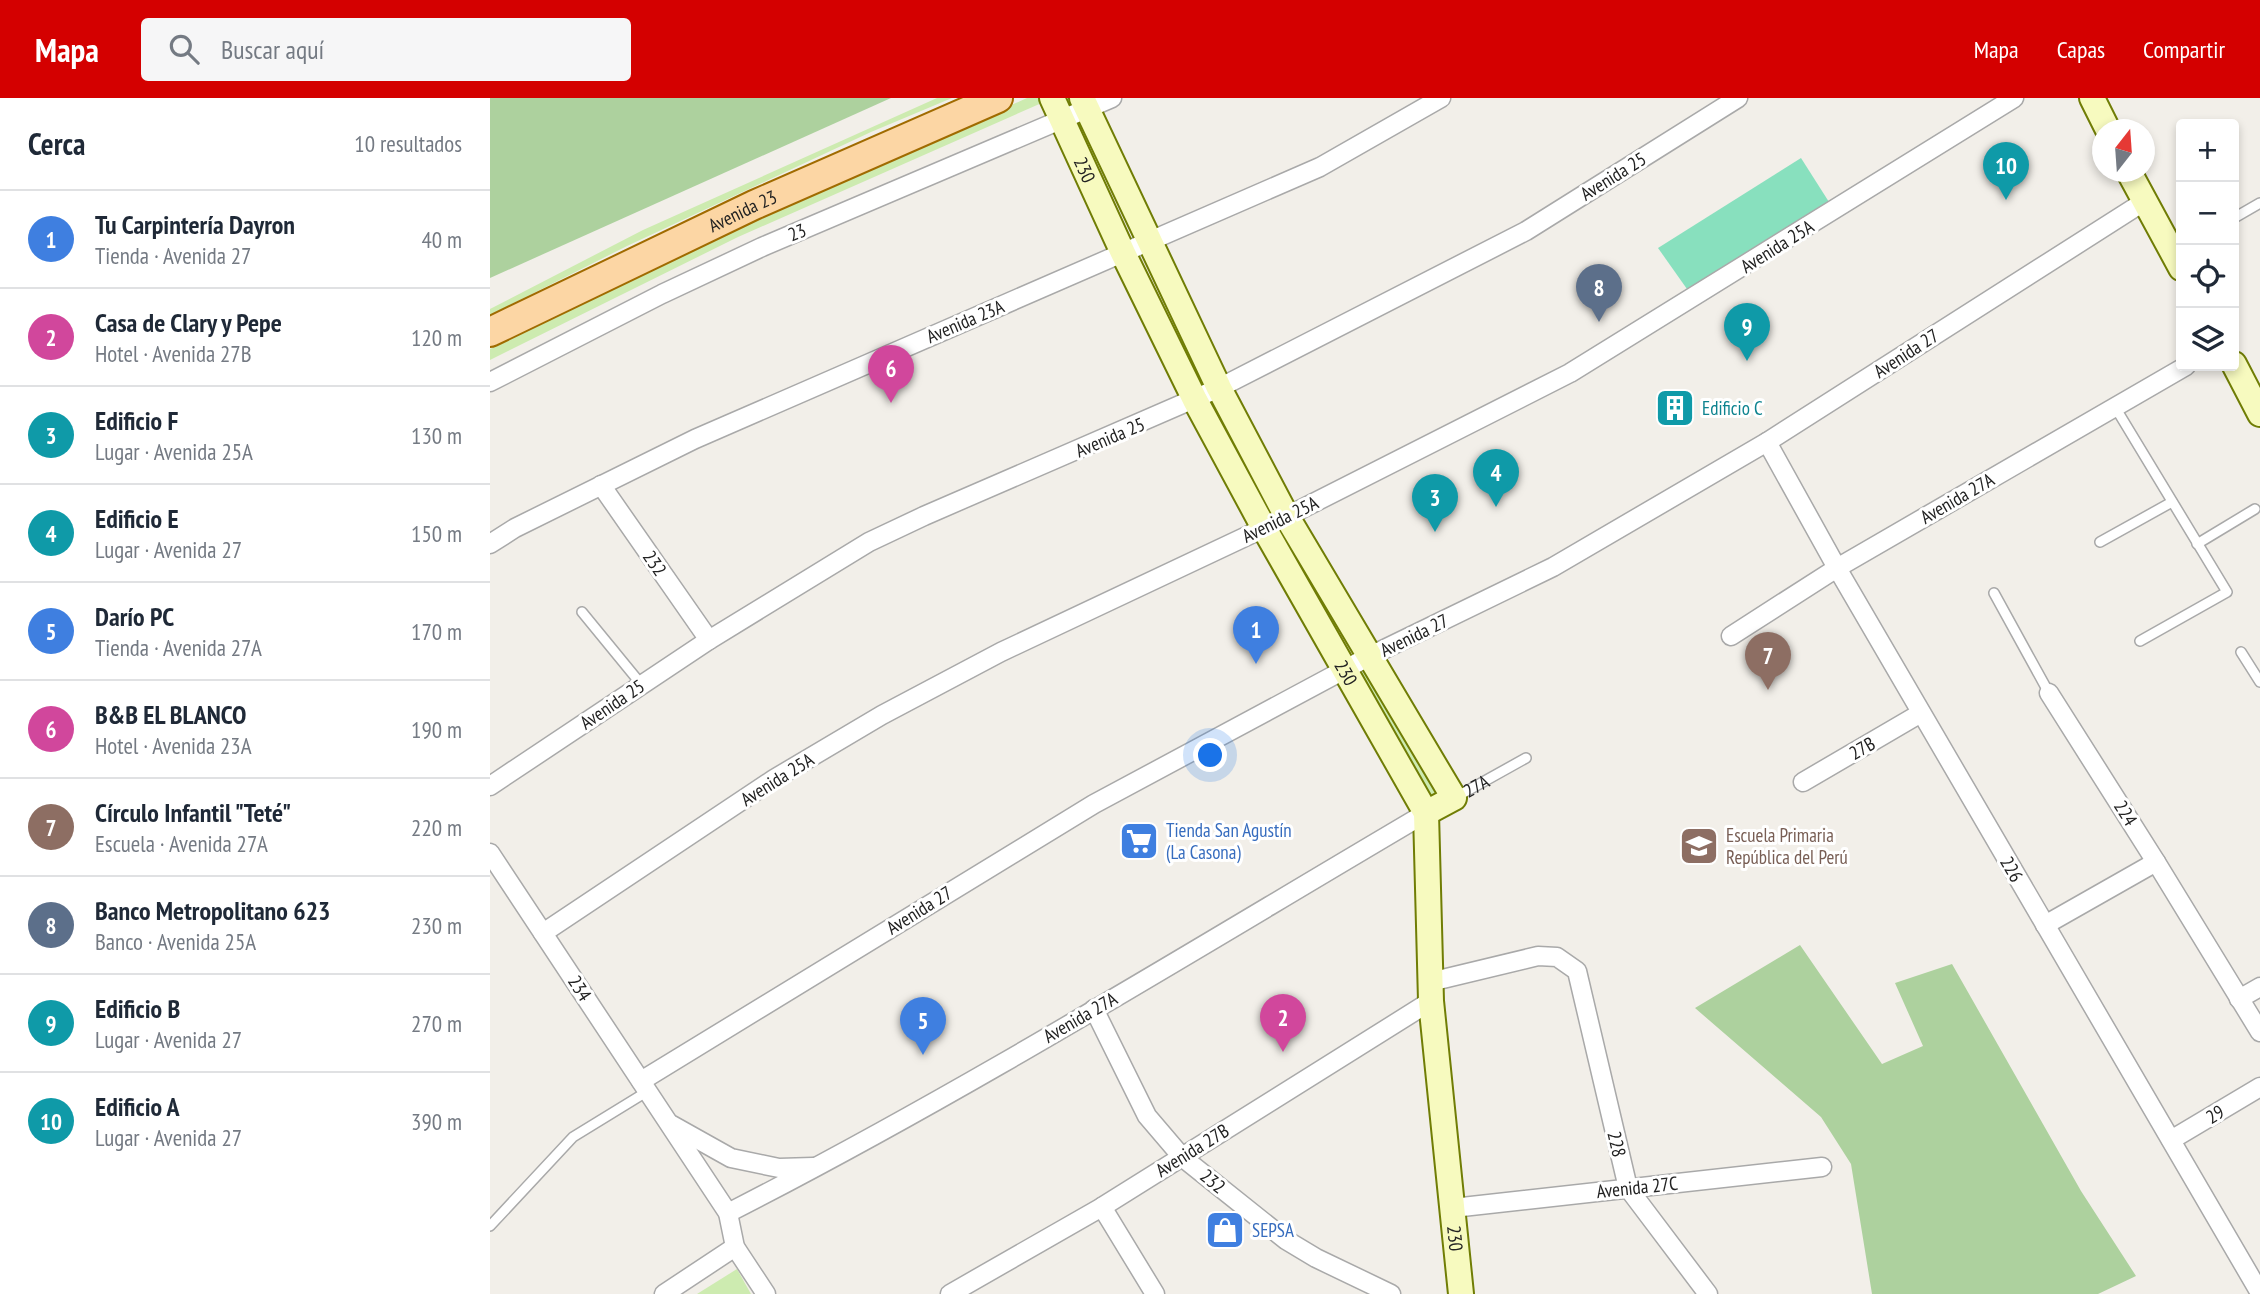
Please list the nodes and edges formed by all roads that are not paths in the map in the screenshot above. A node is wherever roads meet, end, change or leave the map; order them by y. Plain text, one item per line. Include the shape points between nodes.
1 (998, 98) edge
2 (1112, 98) edge
3 (1441, 98) edge
4 (1738, 98) edge
5 (2014, 98) edge
6 (2092, 98) edge
7 (1085, 104) edge
8 (1057, 109) edge
9 (2102, 119) edge
10 (2135, 182) edge
11 (2145, 201) junction
12 (2260, 203) edge
13 (2239, 215) edge
14 (1149, 242) junction
15 (1123, 253) junction
16 (2176, 253) edge
17 (490, 332) edge
18 (2177, 371) edge
19 (2238, 371) edge
20 (490, 382) edge
21 (1219, 388) junction
22 (1195, 400) junction
23 (2115, 407) junction
24 (2260, 414) edge
25 (1767, 442) junction
26 (601, 485) junction
27 (2172, 502) junction
28 (2255, 509) dead end
29 (1287, 517) junction
30 (1264, 528) junction
31 (2100, 542) dead end
32 (490, 544) edge
33 (2197, 544) junction
34 (1836, 568) junction
35 (1994, 593) dead end
36 (582, 612) dead end
37 (1731, 636) dead end
38 (709, 640) junction
39 (2140, 641) dead end
40 (2241, 652) dead end
41 (1368, 657) junction
42 (1346, 669) junction
43 (2260, 682) edge
44 (641, 684) junction
45 (2049, 693) joint
46 (1921, 713) junction
47 (1526, 758) dead end
48 (1803, 782) dead end
49 (490, 786) edge
50 (1454, 798) junction
51 (1426, 813) junction
52 (490, 853) edge
53 (2156, 862) junction
54 (2045, 925) junction
55 (543, 933) junction
56 (1577, 971) joint
57 (2260, 987) edge
58 (1431, 992) junction
59 (2239, 999) junction
60 (1094, 1009) junction
61 (2260, 1032) edge
62 (644, 1086) junction
63 (2260, 1087) edge
64 (669, 1124) junction
65 (2171, 1140) junction
66 (1182, 1157) junction
67 (820, 1167) junction
68 (1822, 1167) dead end
69 (1628, 1188) junction
70 (1102, 1207) junction
71 (1453, 1208) junction
72 (728, 1213) junction
73 (491, 1222) edge
74 (735, 1247) junction
75 (2260, 1293) edge
76 (664, 1294) edge
77 (766, 1294) edge
78 (950, 1294) edge
79 (1155, 1294) edge
80 (1391, 1294) edge
81 (1461, 1294) edge
82 (1708, 1294) edge

1 - 17 main road, Avenida 23 via 754,205
2 - 7 street, 23
3 - 14 street, Avenida 23A via 1320,167
4 - 21 street, Avenida 25 via 1526,231
5 - 29 street, Avenida 25A via 1570,373
6 - 9 street
7 - 8 street, 23
7 - 14 street, 230
8 - 15 street, 230
8 - 20 street, 23 via 662,294
10 - 11 street
11 - 16 street
11 - 25 street, Avenida 27
12 - 13 lane
14 - 15 street, Avenida 23A
14 - 21 street, 230
15 - 22 street, 230
15 - 26 street, Avenida 23A via 695,439
18 - 23 street, Avenida 27A
19 - 24 street
21 - 22 street, Avenida 25
21 - 29 street, 230
22 - 30 street, 230
22 - 38 street, Avenida 25 via 869,542
23 - 27 lane
23 - 34 street, Avenida 27A
25 - 34 street, 226
25 - 41 street, Avenida 27 via 1553,567
26 - 32 street, Avenida 23A
26 - 38 street, 232
27 - 31 lane
27 - 33 lane
28 - 33 lane
29 - 30 street, Avenida 25A
29 - 41 street, 230
30 - 42 street, 230
30 - 55 street, Avenida 25A via 1001,652 901,705 774,779
33 - 39 lane via 2227,592
34 - 37 street, Avenida 27A
34 - 46 street, 226
35 - 45 lane, 224
36 - 44 lane
38 - 44 street, Avenida 25
40 - 43 lane
41 - 42 street, Avenida 27
41 - 50 street, 230
42 - 51 street, 230
42 - 62 street, Avenida 27 via 1094,804
44 - 49 street, Avenida 25
45 - 53 street, 224
46 - 48 street, 27B
46 - 54 street, 226
47 - 50 lane, 27A
50 - 51 street, 27A
51 - 58 street, 230
51 - 60 street, Avenida 27A
52 - 55 street, 234
53 - 54 street
53 - 59 street, 224
54 - 65 street, 226
55 - 62 street, 234
56 - 58 street, Avenida 27B via 1558,957 1538,956
56 - 69 street, 228
57 - 59 street
58 - 66 street, Avenida 27B
58 - 71 street, 230
59 - 61 street, 224
60 - 66 street, 232 via 1147,1115
60 - 67 street, Avenida 27A
62 - 64 street, 234
62 - 73 lane via 573,1137
63 - 65 street, 29
64 - 67 street, 234 via 732,1158 779,1168
64 - 72 street, 234
65 - 75 street, 226
66 - 70 street, Avenida 27B
66 - 80 street, 232 via 1286,1240
67 - 72 street, Avenida 27A
68 - 69 street, Avenida 27C
69 - 71 street, Avenida 27C
69 - 82 street, 228
70 - 78 street, Avenida 27B
70 - 79 street
71 - 81 street, 230
72 - 74 street, 234
74 - 76 street
74 - 77 street, 234

